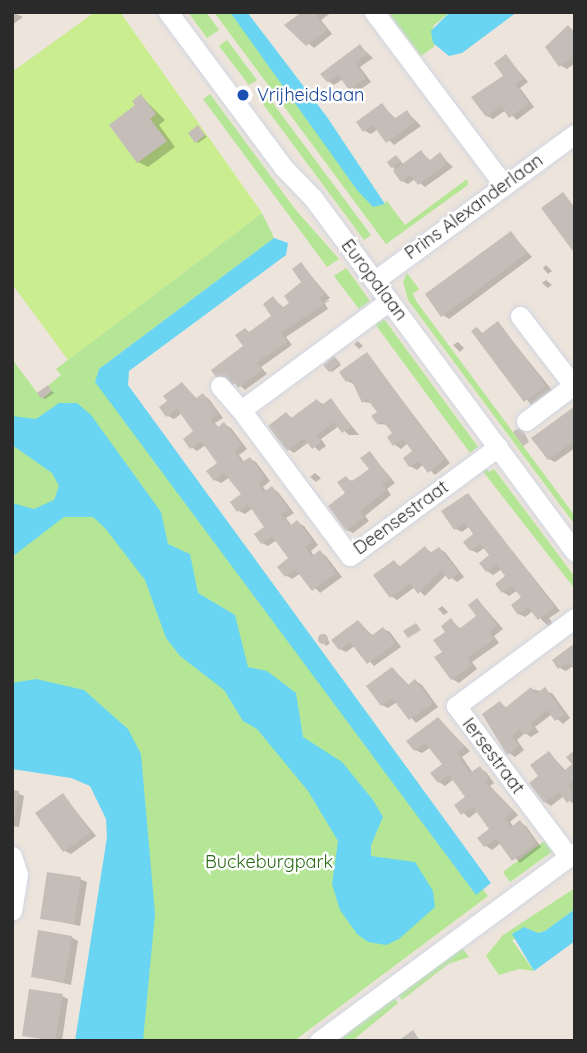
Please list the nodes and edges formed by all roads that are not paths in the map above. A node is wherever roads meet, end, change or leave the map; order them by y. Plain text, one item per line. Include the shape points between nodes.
1 (168, 12) edge
2 (374, 12) edge
3 (575, 134) edge
4 (504, 186) junction
5 (374, 281) junction
6 (389, 301) junction
7 (520, 316) dead end
8 (574, 384) edge
9 (220, 386) dead end
10 (241, 410) junction
11 (526, 421) dead end
12 (498, 447) junction
13 (575, 552) edge
14 (575, 618) edge
15 (572, 855) edge
16 (12, 856) edge
17 (12, 911) edge
18 (319, 1041) edge

1 - 5 street, Europalaan
2 - 4 street
3 - 4 street, Prins Alexanderlaan
4 - 5 street, Prins Alexanderlaan
5 - 6 street, Europalaan
6 - 10 street
6 - 12 street, Europalaan
7 - 8 street
8 - 11 street
9 - 10 street, Deensestraat
10 - 12 street, Deensestraat via 350,556
12 - 13 street, Europalaan
14 - 15 street, Iersestraat via 456,706
15 - 18 street, Iersestraat via 461,932
16 - 17 street via 18,874

